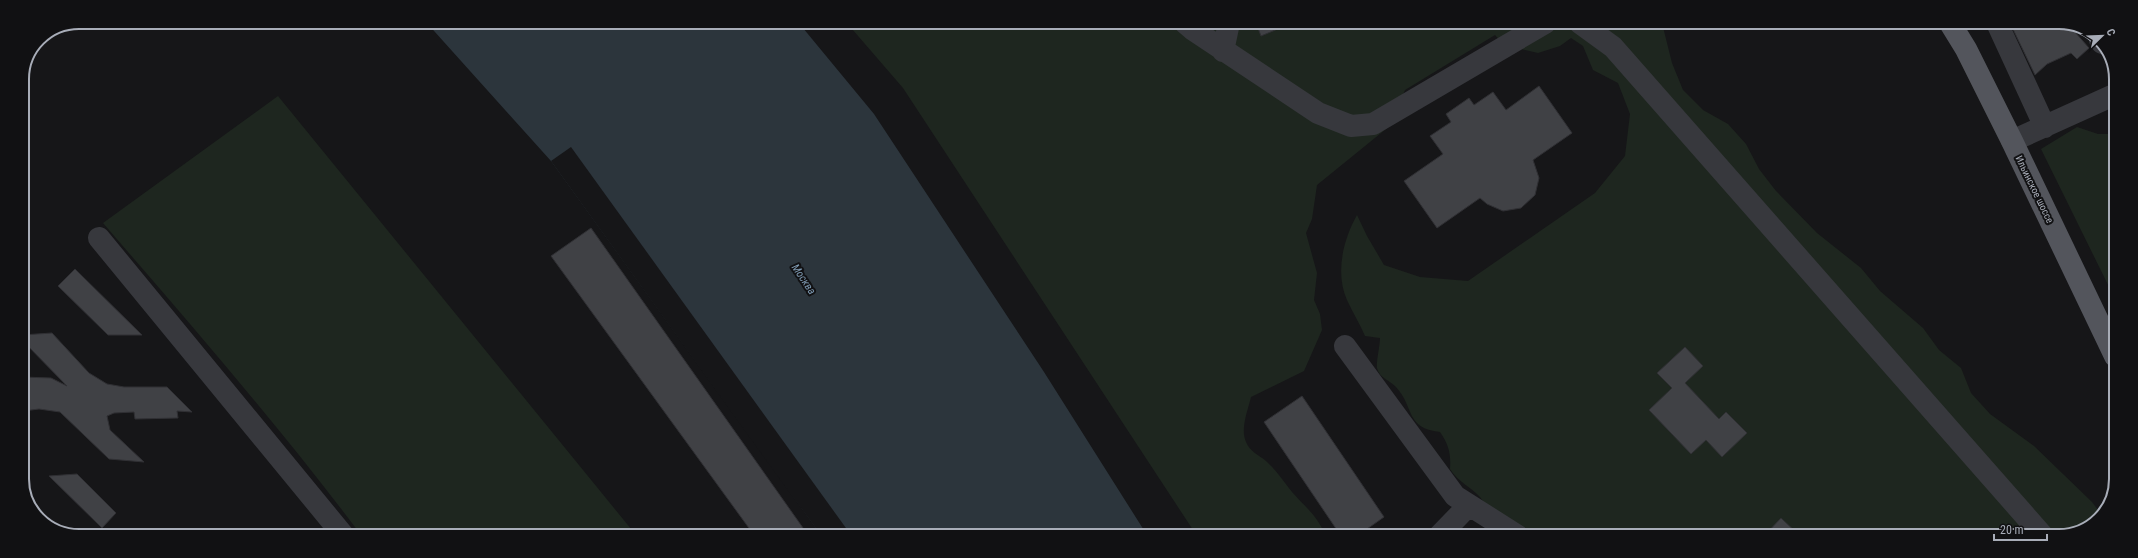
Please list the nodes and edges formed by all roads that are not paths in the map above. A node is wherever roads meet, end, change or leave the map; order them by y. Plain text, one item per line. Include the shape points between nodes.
1 (1192, 29) edge
2 (1228, 29) edge
3 (1535, 29) edge
4 (1588, 29) edge
5 (1954, 29) edge
6 (2000, 29) edge
7 (1223, 51) junction
8 (2109, 97) edge
9 (2045, 127) junction
10 (2012, 141) junction
11 (99, 238) dead end
12 (2109, 343) edge
13 (1345, 346) dead end
14 (1469, 504) junction
15 (338, 529) edge
16 (1446, 529) edge
17 (1507, 529) edge
18 (2037, 529) edge

1 - 7 street
2 - 7 street
3 - 7 street via 1373,124 1351,126 1318,113
4 - 18 street via 1613,47
5 - 10 main road, Ильинское шоссе
6 - 9 street
8 - 9 street
9 - 10 street
10 - 12 main road, Ильинское шоссе
11 - 15 street
13 - 14 street via 1455,496
14 - 16 street
14 - 17 street

